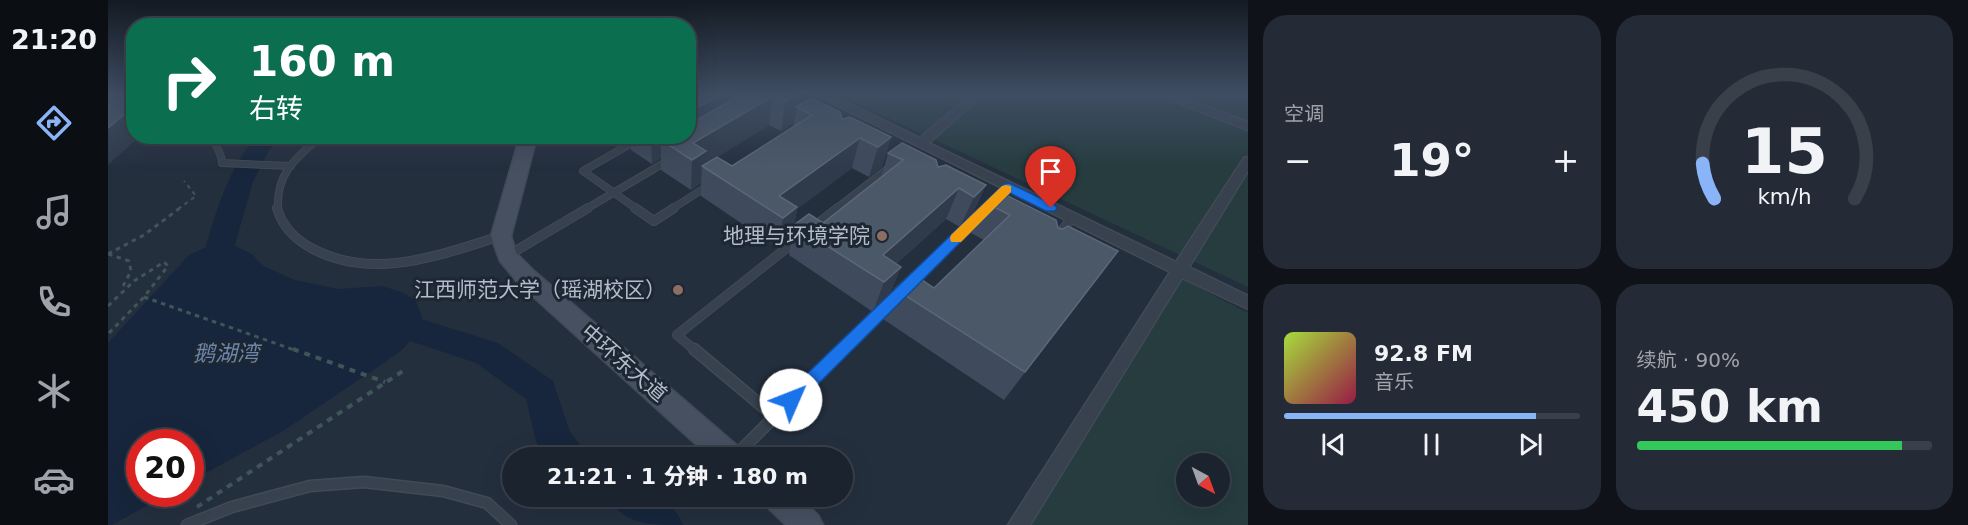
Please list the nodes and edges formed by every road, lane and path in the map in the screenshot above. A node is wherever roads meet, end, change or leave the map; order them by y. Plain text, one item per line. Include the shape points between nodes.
1 (856, 118) edge
2 (951, 118) edge
3 (1225, 118) edge
4 (1248, 126) edge
5 (214, 144) edge
6 (312, 144) edge
7 (527, 144) edge
8 (631, 144) edge
9 (915, 148) junction
10 (673, 158) edge
11 (901, 159) edge
12 (1248, 161) edge
13 (291, 166) junction
14 (720, 177) edge
15 (184, 181) dead end
16 (613, 193) junction
17 (992, 203) edge
18 (1072, 218) junction
19 (1050, 244) edge
20 (504, 246) junction
21 (108, 254) edge
22 (1180, 270) junction
23 (122, 288) junction
24 (144, 297) junction
25 (1248, 303) edge
26 (108, 306) edge
27 (108, 334) edge
28 (406, 369) dead end
29 (386, 382) junction
30 (775, 417) junction
31 (719, 447) edge
32 (744, 447) edge
33 (788, 507) edge
34 (189, 513) dead end
35 (187, 525) edge
36 (512, 525) edge
37 (808, 525) edge
38 (1018, 525) edge

1 - 9 street
2 - 9 street
3 - 4 street
5 - 13 lane via 222,155 222,163
6 - 13 lane
7 - 20 street
8 - 16 lane via 583,171
9 - 18 street via 1004,191
10 - 16 lane
11 - 30 lane via 676,335
12 - 22 street
13 - 20 lane via 276,197 279,218 293,236 313,251 357,264 397,264 456,250
14 - 16 lane via 654,221
15 - 21 path via 196,196 144,235
16 - 20 lane
17 - 30 lane
18 - 19 lane
18 - 22 street
20 - 31 street, 中环东大道 via 526,277
21 - 23 path via 129,261 131,271
22 - 25 street
22 - 38 street
23 - 24 path via 164,262 168,266
23 - 26 path
24 - 27 path
24 - 29 path
28 - 29 path
29 - 34 path
30 - 32 lane
33 - 37 street
35 - 36 lane via 232,507 310,486 364,482 443,491 487,503

